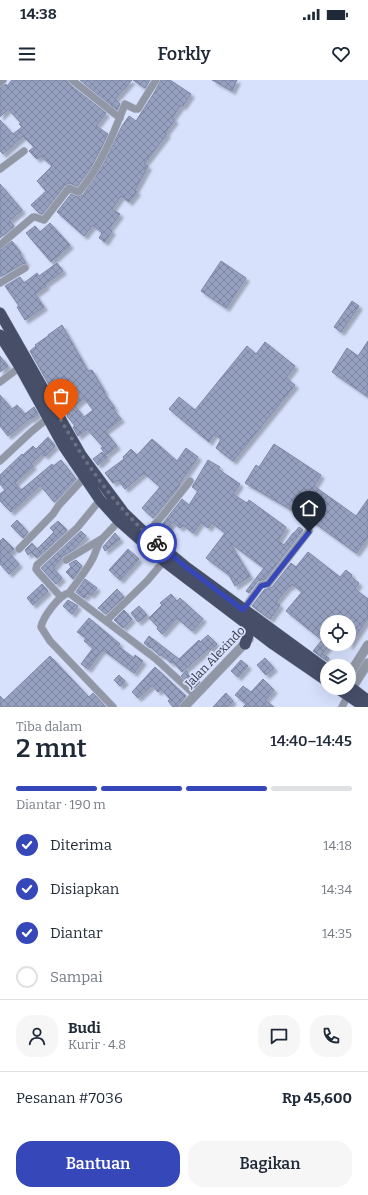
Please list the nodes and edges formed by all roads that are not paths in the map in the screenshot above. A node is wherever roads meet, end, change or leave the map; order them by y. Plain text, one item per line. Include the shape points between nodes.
1 (3, 80) edge
2 (72, 80) edge
3 (156, 80) edge
4 (0, 83) edge
5 (81, 83) edge
6 (120, 118) junction
7 (24, 151) dead end
8 (0, 169) edge
9 (0, 245) edge
10 (25, 268) dead end
11 (0, 283) edge
12 (0, 313) edge
13 (0, 335) edge
14 (20, 366) junction
15 (0, 382) edge
16 (48, 418) junction
17 (0, 461) edge
18 (84, 478) junction
19 (190, 481) dead end
20 (100, 500) junction
21 (119, 521) junction
22 (309, 532) dead end
23 (146, 534) junction
24 (102, 538) junction
25 (19, 549) dead end
26 (66, 560) dead end
27 (164, 561) junction
28 (69, 593) junction
29 (61, 597) junction
30 (242, 617) junction
31 (106, 621) junction
32 (261, 630) junction
33 (245, 644) junction
34 (368, 645) edge
35 (368, 663) edge
36 (356, 664) edge
37 (320, 666) edge
38 (320, 676) edge
39 (356, 676) edge
40 (195, 695) junction
41 (343, 695) edge
42 (351, 695) edge
43 (356, 695) edge
44 (368, 701) edge
45 (113, 707) edge
46 (184, 707) edge
47 (342, 707) edge
48 (365, 707) edge

1 - 4 street
2 - 5 street
3 - 6 street via 138,109 125,104
5 - 6 street
6 - 9 street via 104,156 79,192 69,188 44,220 33,217
7 - 8 street
10 - 11 street
12 - 23 highway via 81,455 124,513
13 - 14 highway
14 - 15 street
14 - 16 highway
16 - 17 street
16 - 18 highway
18 - 20 highway
18 - 25 street
19 - 23 street
20 - 21 highway
20 - 29 street via 77,528 37,565 39,573
21 - 24 street
21 - 27 highway
22 - 30 street via 268,584 261,586
23 - 30 highway
24 - 26 street
24 - 28 street via 97,544 92,561
27 - 30 highway
27 - 31 street
28 - 29 street
28 - 31 street
29 - 45 street via 41,628 50,641
30 - 32 highway
30 - 33 highway via 248,634
31 - 40 street via 156,659
32 - 33 highway
32 - 37 highway
32 - 38 highway
33 - 40 street, Jalan Alexindo
34 - 36 street
35 - 39 street
40 - 46 street, Jalan Alexindo
41 - 47 street
42 - 48 highway
43 - 44 highway

